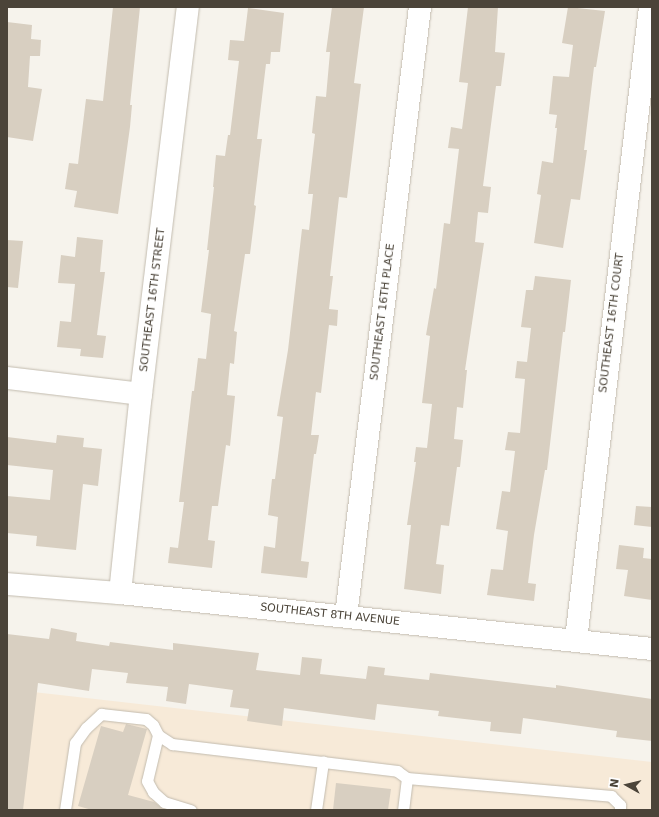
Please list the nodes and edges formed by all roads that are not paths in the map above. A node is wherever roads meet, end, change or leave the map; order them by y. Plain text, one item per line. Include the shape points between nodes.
1 (188, 7) edge
2 (420, 7) edge
3 (650, 7) edge
4 (7, 378) edge
5 (141, 394) junction
6 (7, 584) edge
7 (120, 593) junction
8 (346, 616) junction
9 (576, 640) junction
10 (652, 649) edge
11 (158, 735) junction
12 (323, 762) junction
13 (406, 778) junction
14 (66, 810) edge
15 (191, 810) edge
16 (316, 810) edge
17 (403, 810) edge
18 (620, 810) edge

1 - 5 street, SOUTHEAST 16TH STREET
2 - 8 street, SOUTHEAST 16TH PLACE
3 - 9 street, SOUTHEAST 16TH COURT
4 - 5 street
5 - 7 street, SOUTHEAST 16TH STREET
6 - 7 street, SOUTHEAST 8TH AVENUE
7 - 8 street, SOUTHEAST 8TH AVENUE
8 - 9 street, SOUTHEAST 8TH AVENUE
9 - 10 street, SOUTHEAST 8TH AVENUE
11 - 12 lane via 172,744
11 - 14 lane via 146,719 100,714 75,743
11 - 15 lane via 147,781 153,792 164,802
12 - 13 lane via 398,771
12 - 16 lane
13 - 17 lane
13 - 18 lane via 611,796 620,805

